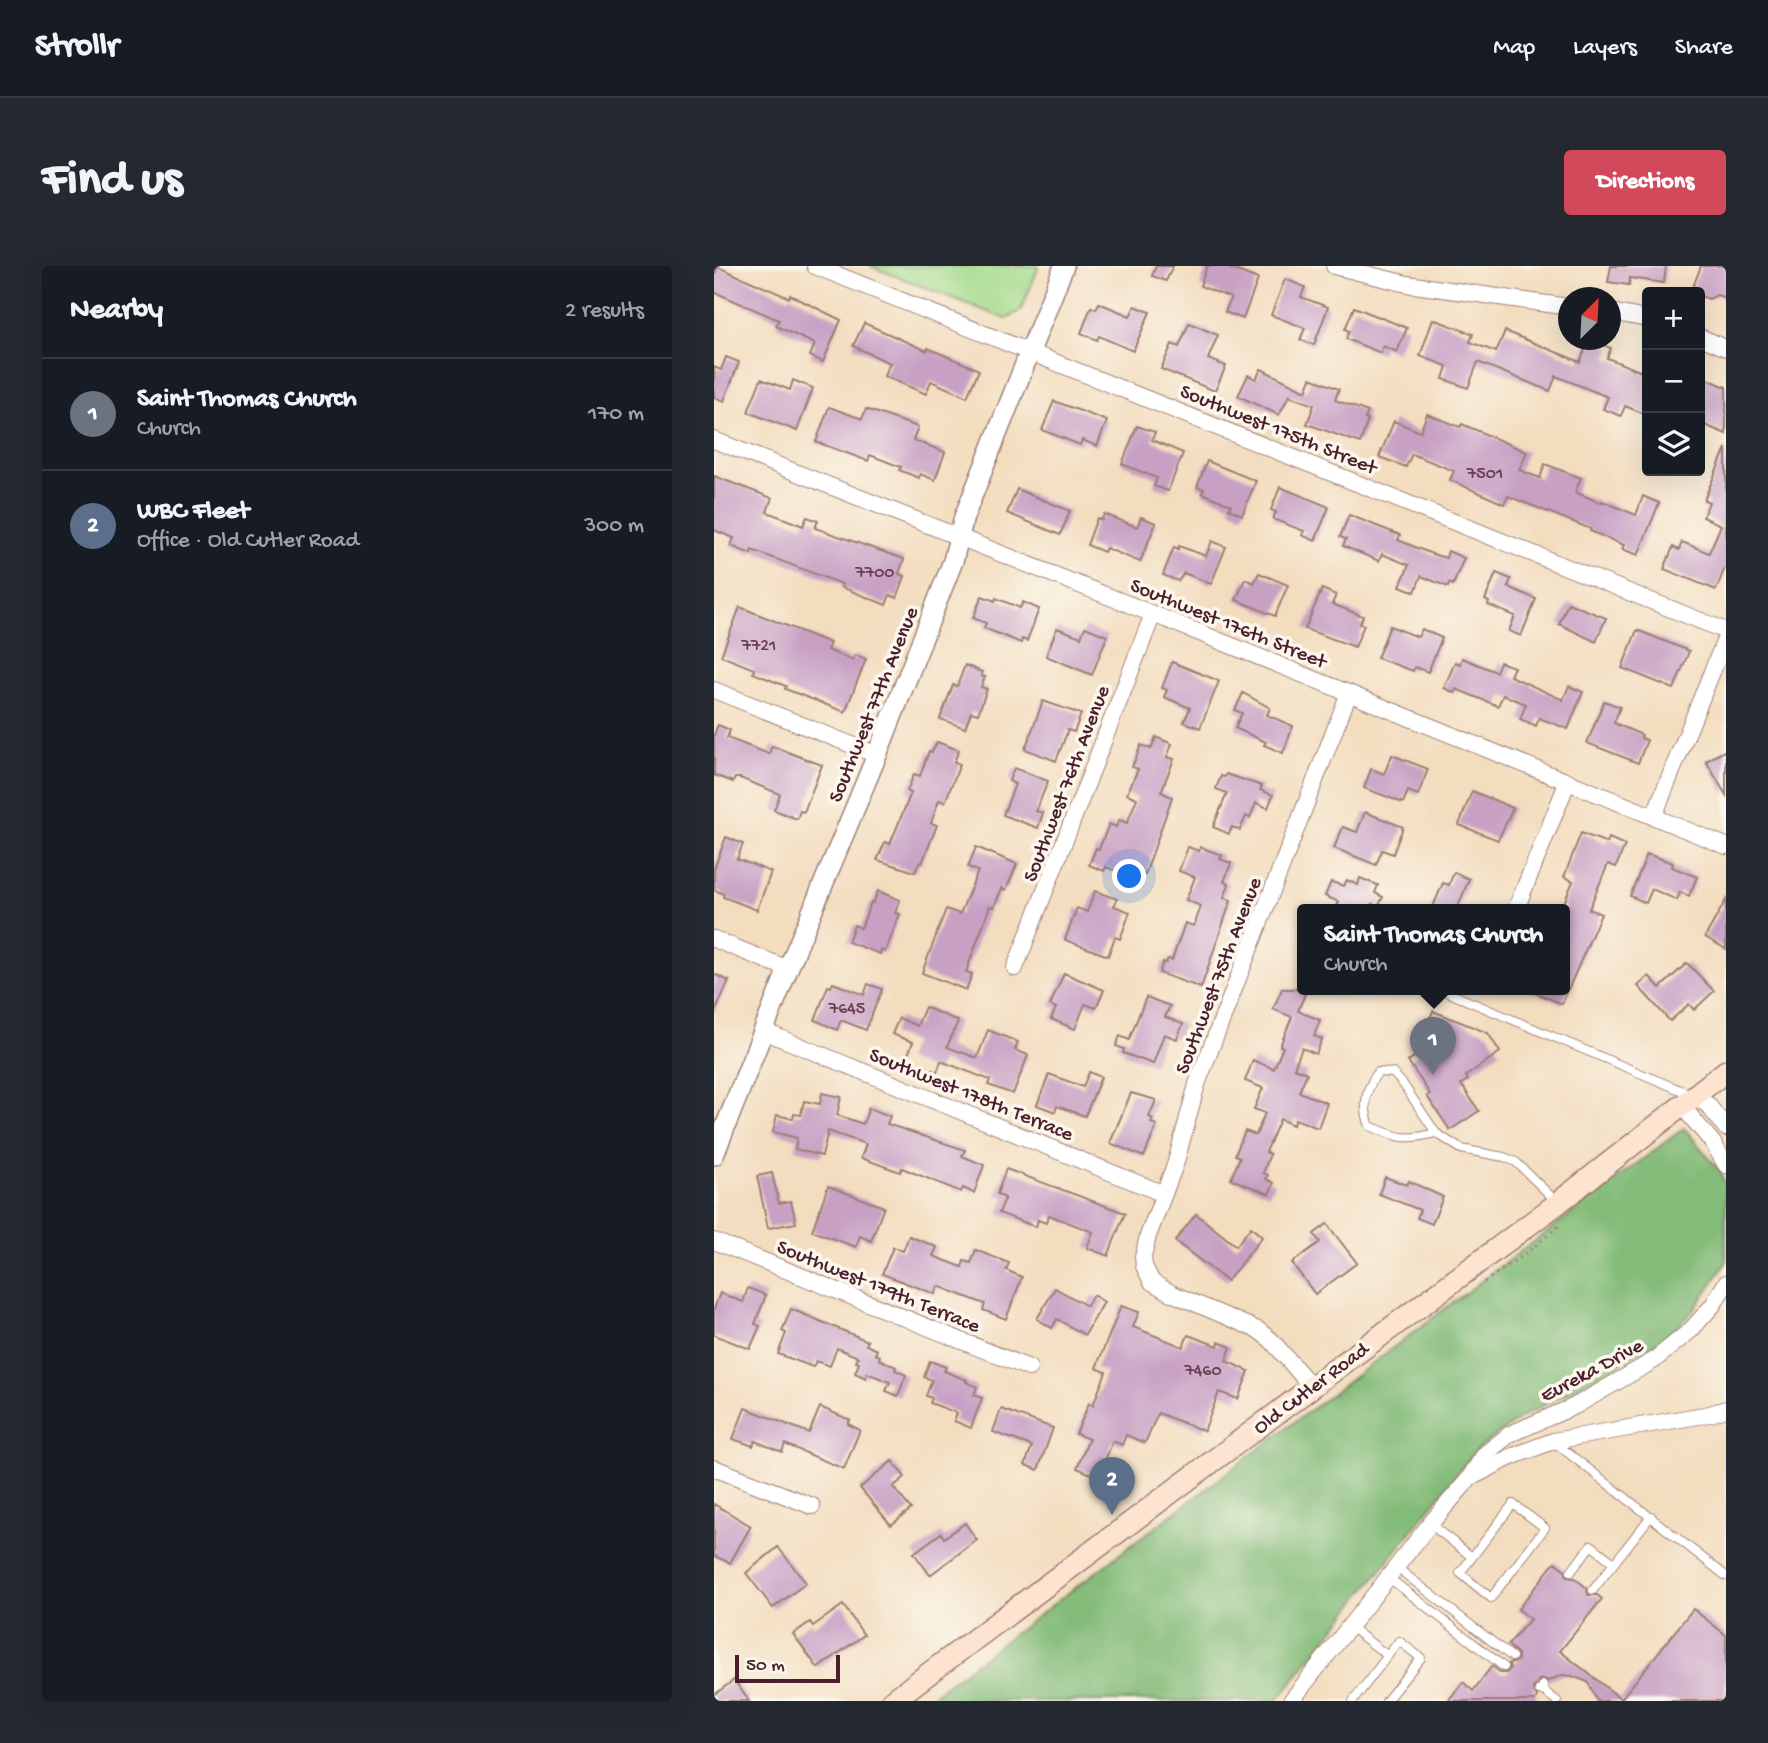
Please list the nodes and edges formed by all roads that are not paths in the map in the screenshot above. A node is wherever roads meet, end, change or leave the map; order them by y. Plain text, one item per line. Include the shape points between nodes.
1 (816, 266) edge
2 (1064, 266) edge
3 (1334, 266) edge
4 (1558, 305) edge
5 (1621, 314) edge
6 (1642, 318) edge
7 (1705, 339) edge
8 (1726, 348) edge
9 (1031, 351) junction
10 (714, 440) edge
11 (959, 537) junction
12 (1153, 614) junction
13 (1726, 631) edge
14 (1726, 637) edge
15 (714, 690) edge
16 (1349, 693) junction
17 (877, 755) junction
18 (1568, 781) junction
19 (1654, 816) junction
20 (1726, 846) edge
21 (1518, 904) edge
22 (714, 939) edge
23 (1016, 968) dead end
24 (788, 969) junction
25 (1453, 995) edge
26 (763, 1031) junction
27 (1726, 1071) edge
28 (1689, 1102) junction
29 (1726, 1128) edge
30 (1436, 1133) junction
31 (714, 1155) edge
32 (1726, 1165) edge
33 (1164, 1194) junction
34 (1558, 1203) junction
35 (714, 1241) edge
36 (1726, 1283) edge
37 (1029, 1368) dead end
38 (1311, 1386) junction
39 (1726, 1409) edge
40 (1540, 1420) junction
41 (1553, 1441) junction
42 (714, 1468) edge
43 (1468, 1480) junction
44 (812, 1506) dead end
45 (1651, 1516) junction
46 (1430, 1524) junction
47 (1472, 1557) junction
48 (1614, 1563) junction
49 (1392, 1572) junction
50 (1571, 1572) dead end
51 (1726, 1576) edge
52 (1593, 1590) dead end
53 (1349, 1626) junction
54 (1388, 1656) junction
55 (1513, 1657) dead end
56 (1504, 1667) dead end
57 (1542, 1689) dead end
58 (892, 1701) edge
59 (1291, 1701) edge
60 (1353, 1701) edge
61 (1386, 1701) edge
62 (1557, 1701) edge

1 - 9 street, Southwest 175th Street
2 - 9 street, Southwest 77th Avenue
3 - 4 street via 1407,284
5 - 6 street
7 - 8 street
9 - 11 street, Southwest 77th Avenue
9 - 13 street, Southwest 175th Street
10 - 11 street, Southwest 176th Street
11 - 12 street, Southwest 176th Street
11 - 17 street, Southwest 77th Avenue
12 - 16 street, Southwest 176th Street
12 - 23 street, Southwest 76th Avenue
14 - 19 street
15 - 17 street
16 - 18 street, Southwest 176th Street
16 - 33 street, Southwest 75th Avenue via 1197,1084
17 - 24 street, Southwest 77th Avenue
18 - 19 street, Southwest 176th Street
18 - 21 street
19 - 20 street, Southwest 176th Street
22 - 24 street
24 - 26 street, Southwest 77th Avenue
25 - 28 lane
26 - 31 street, Southwest 77th Avenue
26 - 33 street, Southwest 178th Terrace
27 - 28 main road, Old Cutler Road
28 - 29 street via 1708,1105
28 - 32 street
28 - 34 main road, Old Cutler Road
30 - 30 lane via 1393,1073 1378,1072 1365,1096 1364,1112 1370,1126 1413,1139
30 - 34 lane via 1461,1149 1516,1162
33 - 38 street, Southwest 75th Avenue via 1145,1246 1147,1276 1160,1288 1265,1334
34 - 38 main road, Old Cutler Road
35 - 37 street, Southwest 179th Terrace
36 - 40 street, Eureka Drive via 1697,1324 1664,1352 1575,1406
38 - 58 main road, Old Cutler Road
39 - 41 street, Eureka Drive
40 - 41 street
40 - 43 street, Eureka Drive via 1495,1445
41 - 43 street, Eureka Drive
41 - 45 lane
42 - 44 street
43 - 46 street, Eureka Drive
45 - 48 lane
45 - 51 lane
46 - 47 lane
46 - 49 street, Eureka Drive
47 - 47 lane via 1460,1573 1491,1598 1545,1528 1513,1504
48 - 50 lane via 1591,1545
48 - 52 lane
49 - 53 street, Eureka Drive
49 - 55 lane
49 - 56 lane
53 - 54 lane
53 - 59 street, Eureka Drive
54 - 60 lane
54 - 61 lane via 1399,1641 1421,1658
57 - 62 lane

